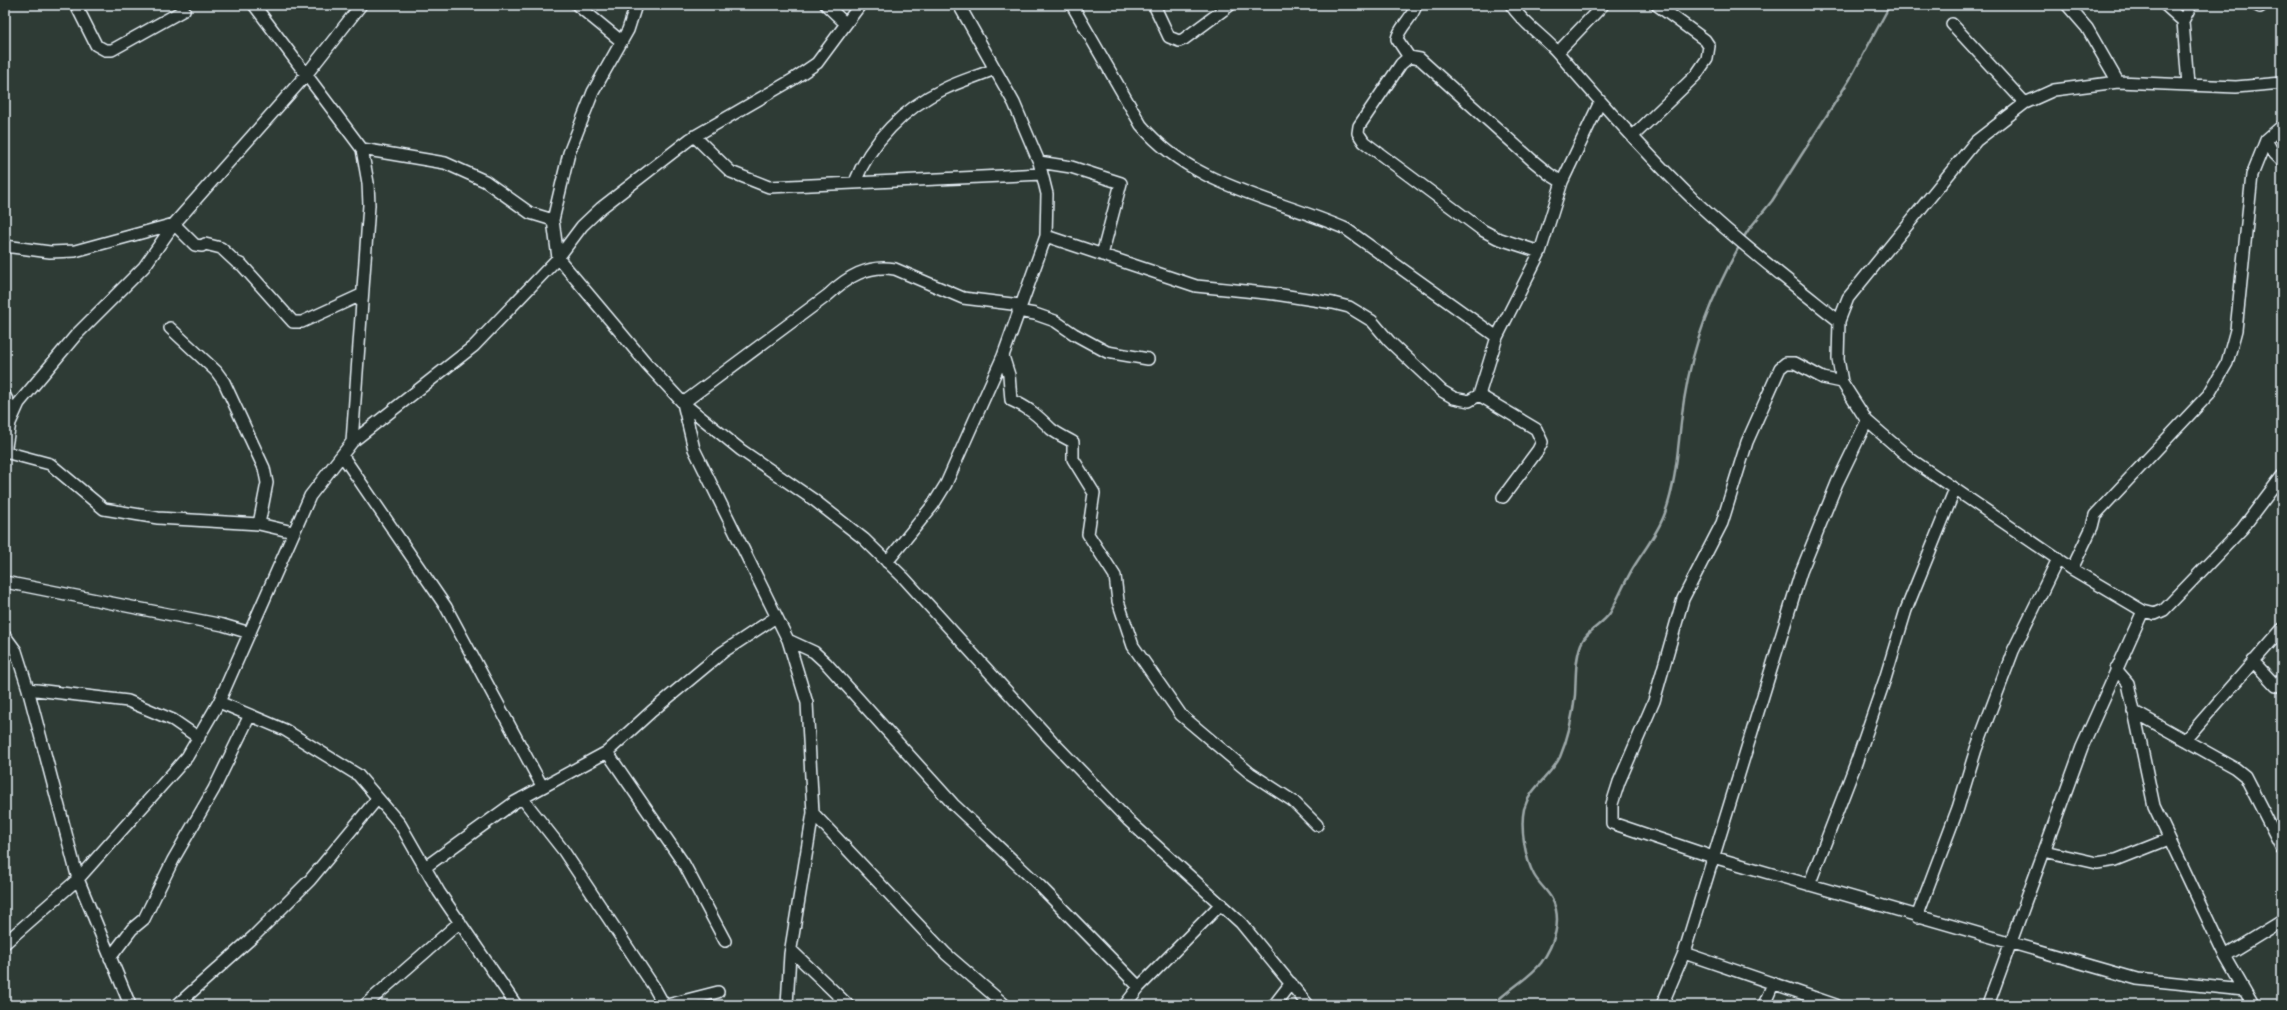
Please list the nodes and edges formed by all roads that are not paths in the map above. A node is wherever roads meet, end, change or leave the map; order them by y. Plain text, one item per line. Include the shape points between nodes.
1 (76, 5) edge
2 (254, 5) edge
3 (362, 5) edge
4 (578, 5) edge
5 (636, 5) edge
6 (826, 5) edge
7 (860, 5) edge
8 (1072, 5) edge
9 (1154, 5) edge
10 (1230, 5) edge
11 (1416, 5) edge
12 (1511, 5) edge
13 (1603, 5) edge
14 (1656, 5) edge
15 (2067, 5) edge
16 (2165, 5) edge
17 (2191, 5) edge
18 (2256, 5) edge
19 (2263, 5) edge
20 (963, 6) edge
21 (184, 10) dead end
22 (2183, 21) junction
23 (845, 23) junction
24 (1952, 24) dead end
25 (621, 41) junction
26 (1558, 52) junction
27 (1409, 57) junction
28 (995, 69) junction
29 (306, 75) junction
30 (2118, 82) junction
31 (2282, 83) edge
32 (2188, 85) junction
33 (1600, 102) junction
34 (2025, 103) junction
35 (2282, 126) edge
36 (694, 136) junction
37 (1633, 136) junction
38 (2266, 140) junction
39 (362, 150) junction
40 (2282, 161) edge
41 (1039, 162) junction
42 (1042, 174) junction
43 (855, 182) junction
44 (1562, 182) junction
45 (553, 220) junction
46 (174, 224) junction
47 (1046, 236) junction
48 (5, 246) edge
49 (1540, 252) junction
50 (1102, 256) junction
51 (558, 258) junction
52 (361, 295) junction
53 (1019, 308) junction
54 (1839, 321) junction
55 (170, 328) dead end
56 (1497, 337) junction
57 (1003, 356) junction
58 (1148, 359) dead end
59 (1842, 382) junction
60 (1479, 394) junction
61 (5, 396) edge
62 (683, 403) junction
63 (14, 414) junction
64 (1867, 421) junction
65 (352, 442) junction
66 (5, 452) edge
67 (342, 455) junction
68 (2282, 476) edge
69 (1955, 488) junction
70 (1503, 497) dead end
71 (260, 524) junction
72 (293, 532) junction
73 (2058, 559) junction
74 (887, 562) junction
75 (2072, 569) junction
76 (5, 582) edge
77 (2143, 611) junction
78 (776, 617) junction
79 (2282, 629) edge
80 (250, 633) junction
81 (5, 636) edge
82 (788, 640) junction
83 (2253, 661) junction
84 (2116, 669) junction
85 (2282, 680) edge
86 (28, 689) junction
87 (219, 702) junction
88 (2133, 711) junction
89 (250, 715) junction
90 (199, 738) junction
91 (2186, 740) junction
92 (607, 752) junction
93 (542, 786) junction
94 (522, 798) junction
95 (378, 799) junction
96 (813, 813) junction
97 (1317, 825) dead end
98 (2278, 828) edge
99 (2169, 839) junction
100 (2282, 848) edge
101 (2044, 851) junction
102 (1713, 857) junction
103 (424, 868) junction
104 (78, 879) junction
105 (1809, 885) junction
106 (1221, 904) junction
107 (1917, 917) junction
108 (2282, 921) edge
109 (460, 922) junction
110 (725, 941) dead end
111 (2010, 942) junction
112 (5, 943) edge
113 (791, 950) junction
114 (1684, 953) junction
115 (2226, 956) junction
116 (110, 958) junction
117 (1291, 983) junction
118 (1773, 984) junction
119 (1139, 987) junction
120 (2244, 990) junction
121 (718, 992) dead end
122 (130, 1005) edge
123 (177, 1005) edge
124 (365, 1005) edge
125 (516, 1005) edge
126 (665, 1005) edge
127 (787, 1005) edge
128 (848, 1005) edge
129 (1005, 1005) edge
130 (1125, 1005) edge
131 (1274, 1005) edge
132 (1308, 1005) edge
133 (1662, 1005) edge
134 (1764, 1005) edge
135 (1836, 1005) edge
136 (1988, 1005) edge
137 (2253, 1005) edge

1 - 21 street via 96,46 105,50 112,50
2 - 29 street
3 - 29 street
4 - 25 street
5 - 25 street via 628,30
6 - 23 street
7 - 23 street
8 - 56 street via 1141,125 1154,140 1203,173 1246,194 1325,219 1346,229
9 - 10 street via 1169,37 1179,41
11 - 27 street via 1414,14 1397,39
12 - 26 street via 1520,19
13 - 26 street
14 - 37 street via 1705,40 1709,46 1707,59 1696,75
15 - 30 street via 2087,28
16 - 22 street
17 - 22 street
18 - 19 street
20 - 28 street
22 - 32 street
23 - 36 street via 817,63
24 - 34 street
25 - 45 street via 586,108 567,161
26 - 33 street
27 - 44 street via 1420,59 1532,160
27 - 49 street via 1401,64 1363,119 1358,133 1360,139 1482,230 1497,238
28 - 41 street via 1014,103
28 - 43 street via 944,89 910,111 878,142 862,163
29 - 39 street
29 - 46 street
30 - 32 street
30 - 34 street via 2054,90
31 - 32 street via 2256,86
33 - 37 street
33 - 44 street
34 - 54 street via 1976,141 1852,292
35 - 38 street
36 - 43 street via 731,172 769,187
36 - 51 street via 602,208 582,226
37 - 54 street via 1712,216 1753,253
38 - 40 street
38 - 75 street via 2252,176 2236,330 2227,363 2209,394 2095,515
39 - 45 street via 445,163 485,181 530,213
39 - 52 street via 369,205
41 - 42 street
41 - 50 street via 1071,167 1121,183
42 - 43 street
42 - 47 street via 1047,194
44 - 49 street
45 - 51 street
46 - 48 street via 75,251 50,252
46 - 52 street via 196,245 205,244 221,248 236,262 242,264 293,322 302,322
46 - 63 street via 144,267 76,335 20,403
47 - 50 street
47 - 53 street
49 - 56 street
50 - 60 street via 1196,286 1333,302 1348,307 1372,321 1388,341 1442,391 1464,401 1474,399
51 - 62 street
51 - 65 street via 474,346
52 - 65 street
53 - 57 street
53 - 58 street via 1055,321 1107,352
53 - 62 street via 963,298 895,269 886,267 870,270 845,279 810,309
54 - 59 street via 1838,359
55 - 71 street via 216,371 224,382 264,468 267,483
56 - 60 street
57 - 74 street via 946,484 933,505
57 - 97 street via 1009,375 1011,400 1044,420 1052,429 1072,442 1073,459 1094,493 1088,534 1116,576 1118,601 1133,646 1182,715 1250,774 1293,801
59 - 64 street
59 - 102 street via 1823,378 1795,363 1786,363 1780,368 1746,442 1722,523 1684,599 1654,701 1612,804 1612,823
60 - 70 street via 1536,429 1542,442
61 - 63 street
62 - 74 street via 741,450 814,500 864,539
62 - 78 street via 694,448
63 - 66 street
64 - 69 street via 1912,460
64 - 102 street via 1837,483 1801,572
65 - 67 street
66 - 71 street via 50,464 104,508 158,518
67 - 72 street via 310,496
67 - 93 street via 446,607
68 - 77 street via 2242,529 2164,610 2155,614
69 - 73 street
69 - 105 street via 1906,610 1856,763
71 - 72 street
72 - 80 street
73 - 75 street
73 - 107 street via 2015,645
74 - 106 street via 1128,820
75 - 77 street
76 - 80 street via 223,625
77 - 84 street
78 - 82 street
78 - 92 street via 723,652
79 - 83 street
80 - 87 street
81 - 86 street via 16,651
82 - 96 street via 807,703
82 - 119 street via 814,652 826,663 953,804 1040,886
83 - 85 street via 2276,686
83 - 91 street
84 - 88 street via 2128,683
84 - 101 street via 2082,747
86 - 90 street via 128,701 173,720
86 - 104 street
87 - 89 street
87 - 90 street
88 - 91 street
88 - 99 street via 2154,806
89 - 95 street via 285,730 358,775
89 - 116 street via 214,789 173,860 144,919 132,929
90 - 104 street via 187,757
91 - 98 street via 2245,776
92 - 93 street via 581,768
92 - 110 street via 684,864
93 - 94 street
94 - 103 street
94 - 126 street via 563,850
95 - 103 street via 400,824
95 - 123 street via 310,880 254,936
96 - 113 street
96 - 129 street via 946,954
98 - 100 street
99 - 101 street via 2116,860 2097,863
99 - 115 street
101 - 111 street
102 - 105 street
102 - 114 street
103 - 109 street
104 - 112 street
104 - 116 street
105 - 107 street
106 - 117 street via 1241,923
106 - 119 street
107 - 111 street
108 - 115 street
109 - 124 street
109 - 125 street
111 - 120 street via 2137,979
111 - 136 street
113 - 127 street
113 - 128 street
114 - 118 street
114 - 133 street
115 - 120 street
116 - 122 street
117 - 131 street
117 - 132 street
118 - 134 street
118 - 135 street
119 - 130 street
120 - 137 street
121 - 126 street

